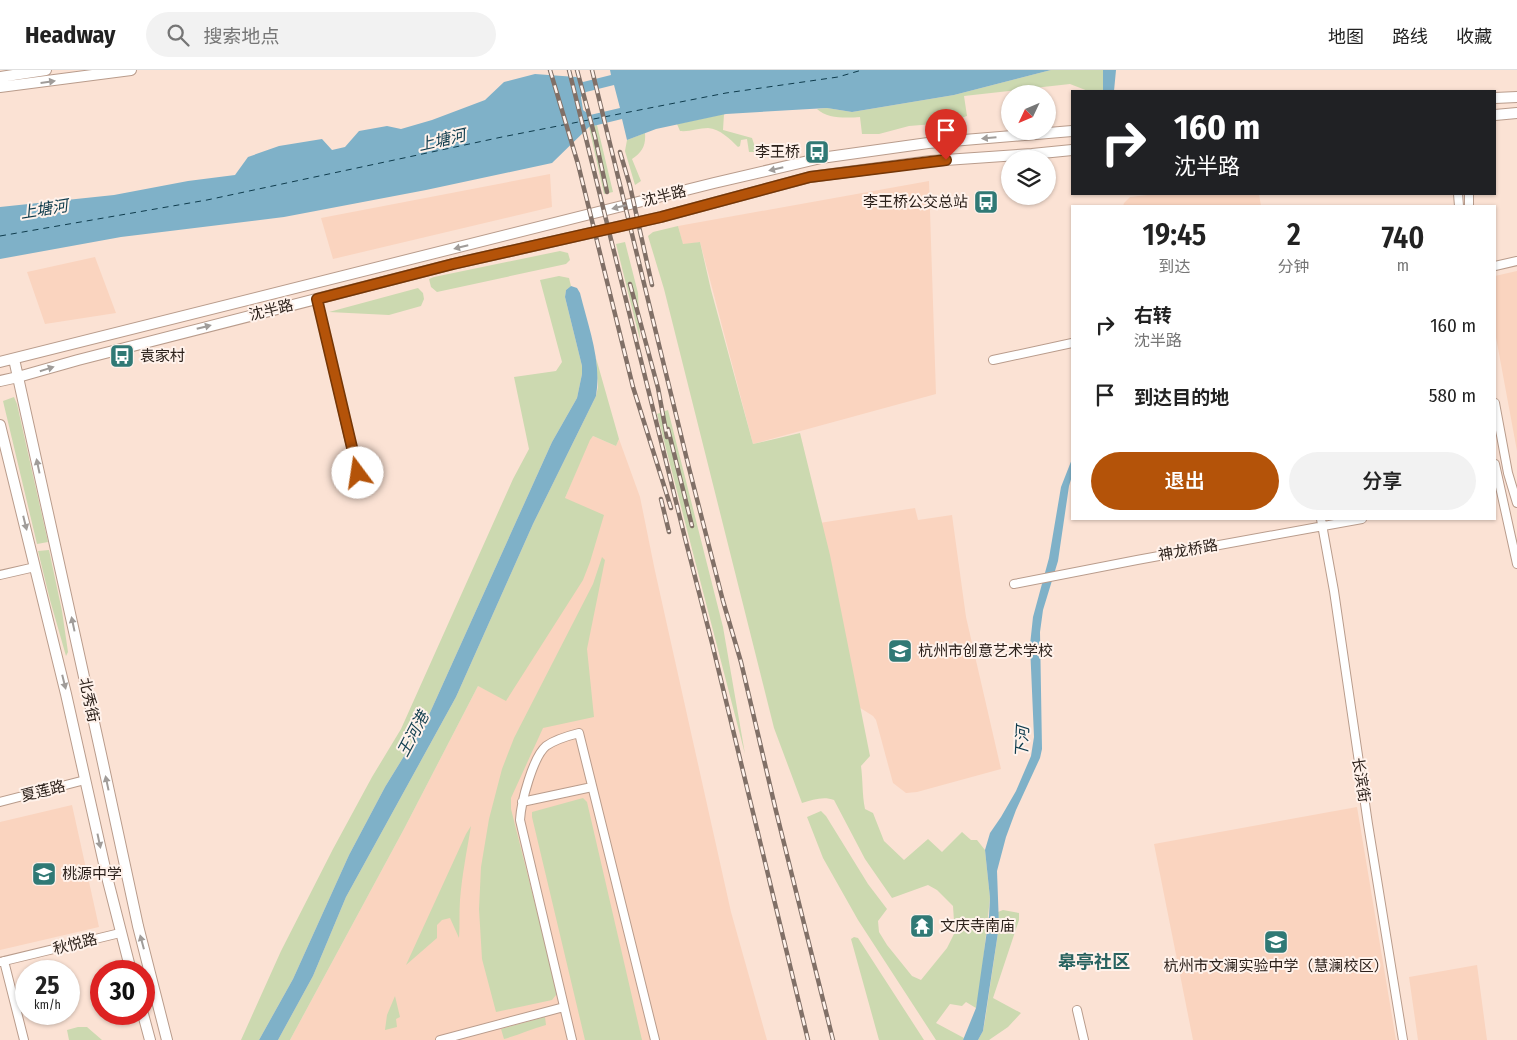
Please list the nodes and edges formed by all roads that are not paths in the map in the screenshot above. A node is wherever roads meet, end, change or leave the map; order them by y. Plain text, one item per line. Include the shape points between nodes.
1 (46, 70) edge
2 (131, 70) edge
3 (0, 77) edge
4 (0, 88) edge
5 (1517, 97) edge
6 (1496, 98) edge
7 (1517, 114) edge
8 (1496, 115) edge
9 (1071, 131) edge
10 (1071, 150) edge
11 (1517, 261) edge
12 (1496, 266) edge
13 (317, 299) junction
14 (1069, 344) edge
15 (14, 359) junction
16 (993, 360) dead end
17 (0, 362) edge
18 (18, 377) junction
19 (0, 381) edge
20 (1496, 408) edge
21 (0, 425) edge
22 (358, 473) dead end
23 (1496, 474) edge
24 (1515, 492) edge
25 (1498, 494) edge
26 (1517, 503) edge
27 (1349, 520) edge
28 (1322, 522) edge
29 (1517, 564) edge
30 (36, 567) junction
31 (0, 575) edge
32 (1014, 584) dead end
33 (85, 780) junction
34 (592, 787) junction
35 (0, 802) edge
36 (522, 802) junction
37 (120, 933) junction
38 (128, 960) edge
39 (2, 961) edge
40 (564, 1006) junction
41 (1078, 1010) dead end
42 (146, 1025) edge
43 (24, 1040) edge
44 (150, 1040) edge
45 (168, 1040) edge
46 (440, 1040) edge
47 (572, 1040) edge
48 (655, 1040) edge
49 (1084, 1040) edge
50 (1404, 1040) edge

1 - 3 main road
4 -> 2 main road
5 - 6 main road
7 - 8 main road
9 -> 15 main road, 沈半路 via 928,143 821,158
10 - 13 main road, 沈半路 via 931,161 810,177 661,217 453,264
11 - 12 street
18 -> 13 main road, 沈半路
13 - 22 street
14 - 16 street
15 - 17 main road, 沈半路
15 - 18 main road, 北秀街
18 - 19 main road, 沈半路
45 -> 18 main road, 北秀街 via 138,926
20 - 24 street via 1508,473
21 -> 30 main road, 北秀街
23 - 25 street
24 - 25 street
24 - 26 street
25 - 29 street
27 - 28 street, 神龙桥路
28 - 32 street, 神龙桥路
28 - 50 street, 长滨街
30 - 31 street
30 -> 33 main road, 北秀街
33 - 35 street, 夏莲路
33 -> 37 main road, 北秀街
34 - 36 street
34 - 36 street via 579,733 556,740 544,748 535,762
34 - 48 street
36 - 40 street via 520,820
37 - 38 main road, 北秀街
37 - 39 street, 秋悦路
39 - 43 street
40 - 46 street
40 - 47 street
41 - 49 street
42 - 44 main road

